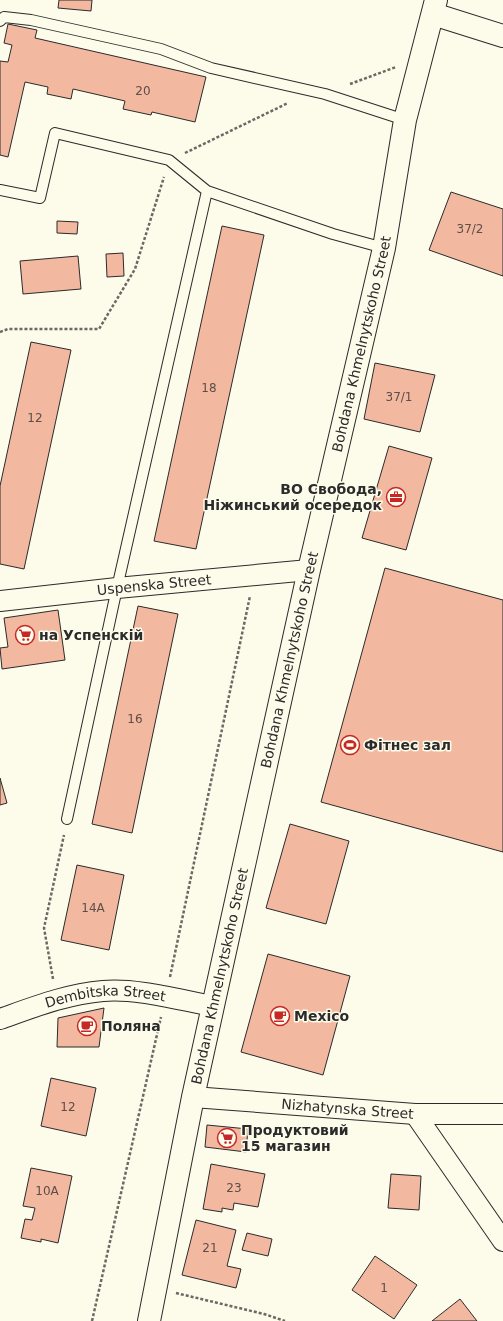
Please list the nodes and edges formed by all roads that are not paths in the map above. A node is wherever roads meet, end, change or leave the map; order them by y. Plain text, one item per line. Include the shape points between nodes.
1 (435, 7) edge
2 (0, 21) edge
3 (503, 36) edge
4 (405, 120) junction
5 (0, 190) edge
6 (207, 191) junction
7 (384, 248) junction
8 (309, 570) junction
9 (117, 588) junction
10 (0, 601) edge
11 (68, 819) road end
12 (212, 1006) junction
13 (0, 1019) edge
14 (193, 1097) junction
15 (415, 1114) junction
16 (503, 1114) edge
17 (503, 1241) edge
18 (149, 1321) edge

1 - 3 street
1 - 4 street, Bohdana Khmelnytskoho Street
2 - 4 lane via 4,17 31,20 161,50 211,68 325,94
4 - 7 street, Bohdana Khmelnytskoho Street
5 - 6 lane via 40,198 55,133 169,160
6 - 7 lane via 333,234
6 - 9 lane
7 - 8 street, Bohdana Khmelnytskoho Street
8 - 9 street, Uspenska Street
8 - 12 street, Bohdana Khmelnytskoho Street
9 - 10 street, Uspenska Street
9 - 11 lane
12 - 13 street, Dembitska Street via 131,992 104,991 56,999
12 - 14 street, Bohdana Khmelnytskoho Street
14 - 15 street, Nizhatynska Street
14 - 18 street, Bohdana Khmelnytskoho Street
15 - 16 street, Nizhatynska Street
15 - 17 street

